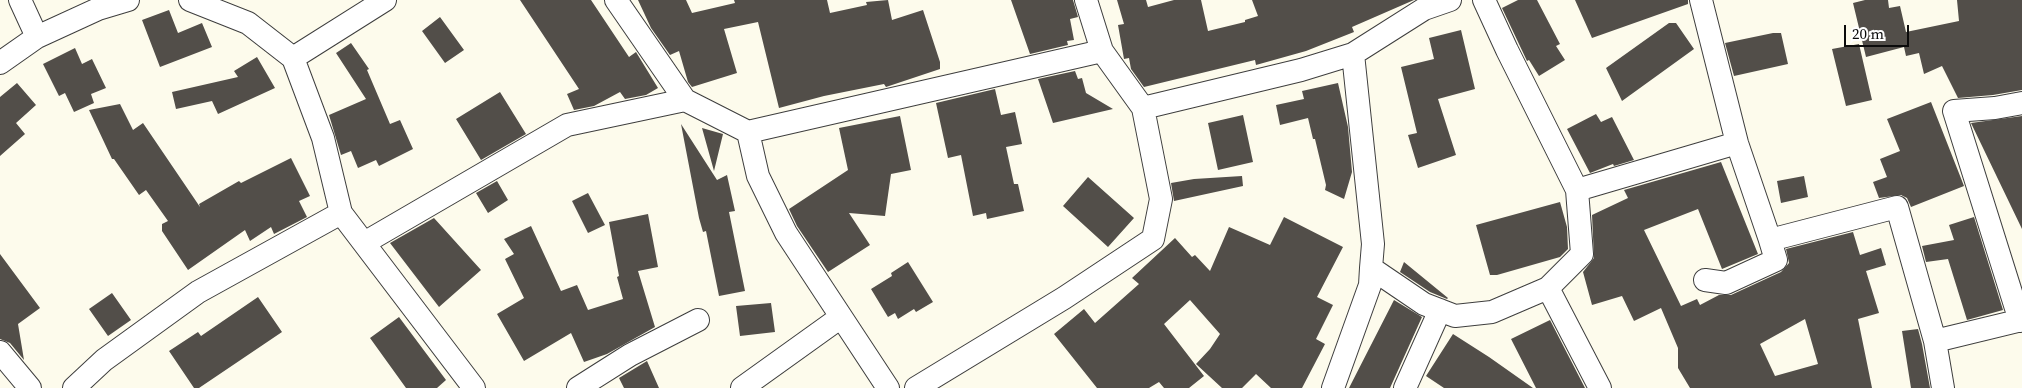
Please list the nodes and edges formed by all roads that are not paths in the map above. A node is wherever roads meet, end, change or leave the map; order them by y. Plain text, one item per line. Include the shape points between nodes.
1 (20, 0) edge
2 (128, 0) edge
3 (190, 0) edge
4 (386, 0) edge
5 (616, 0) edge
6 (1086, 0) edge
7 (1450, 0) edge
8 (1484, 0) edge
9 (1701, 0) edge
10 (1422, 4) edge
11 (37, 37) junction
12 (1102, 51) junction
13 (1353, 54) junction
14 (293, 58) junction
15 (0, 63) edge
16 (686, 100) junction
17 (2022, 103) edge
18 (1143, 108) junction
19 (748, 132) junction
20 (1737, 143) junction
21 (1577, 190) junction
22 (341, 213) junction
23 (1770, 240) junction
24 (364, 243) junction
25 (1371, 268) junction
26 (1706, 280) dead end
27 (1548, 288) junction
28 (1440, 310) junction
29 (841, 316) junction
30 (698, 320) dead end
31 (2021, 321) edge
32 (1936, 341) junction
33 (0, 352) edge
34 (470, 387) edge
35 (30, 388) edge
36 (74, 388) edge
37 (578, 388) edge
38 (742, 388) edge
39 (888, 388) edge
40 (916, 388) edge
41 (1333, 388) edge
42 (1405, 388) edge
43 (1600, 388) edge
44 (1943, 388) edge

1 - 11 street
2 - 11 street via 98,9
3 - 14 street via 248,23
4 - 14 street
5 - 16 street
6 - 12 street
7 - 10 street
8 - 21 street
9 - 20 street
10 - 13 street
11 - 15 street
12 - 18 street
12 - 19 street
13 - 18 street
13 - 25 street via 1372,244
14 - 22 street via 324,138
16 - 19 street
16 - 24 street via 567,125
17 - 31 street via 1954,111
18 - 40 street via 1161,199 1152,239 1064,298
19 - 29 street via 758,176 786,234
20 - 21 street
20 - 23 street
21 - 27 street via 1582,254
22 - 24 street
22 - 36 street via 198,292 104,360
23 - 26 street via 1776,260 1726,283
23 - 32 street via 1897,207
24 - 34 street
25 - 28 street via 1424,304
25 - 41 street via 1370,286
27 - 28 street via 1492,312 1455,316
27 - 43 street
28 - 42 street
29 - 38 street
29 - 39 street
30 - 37 street via 630,355
31 - 32 street
32 - 44 street
33 - 35 street

